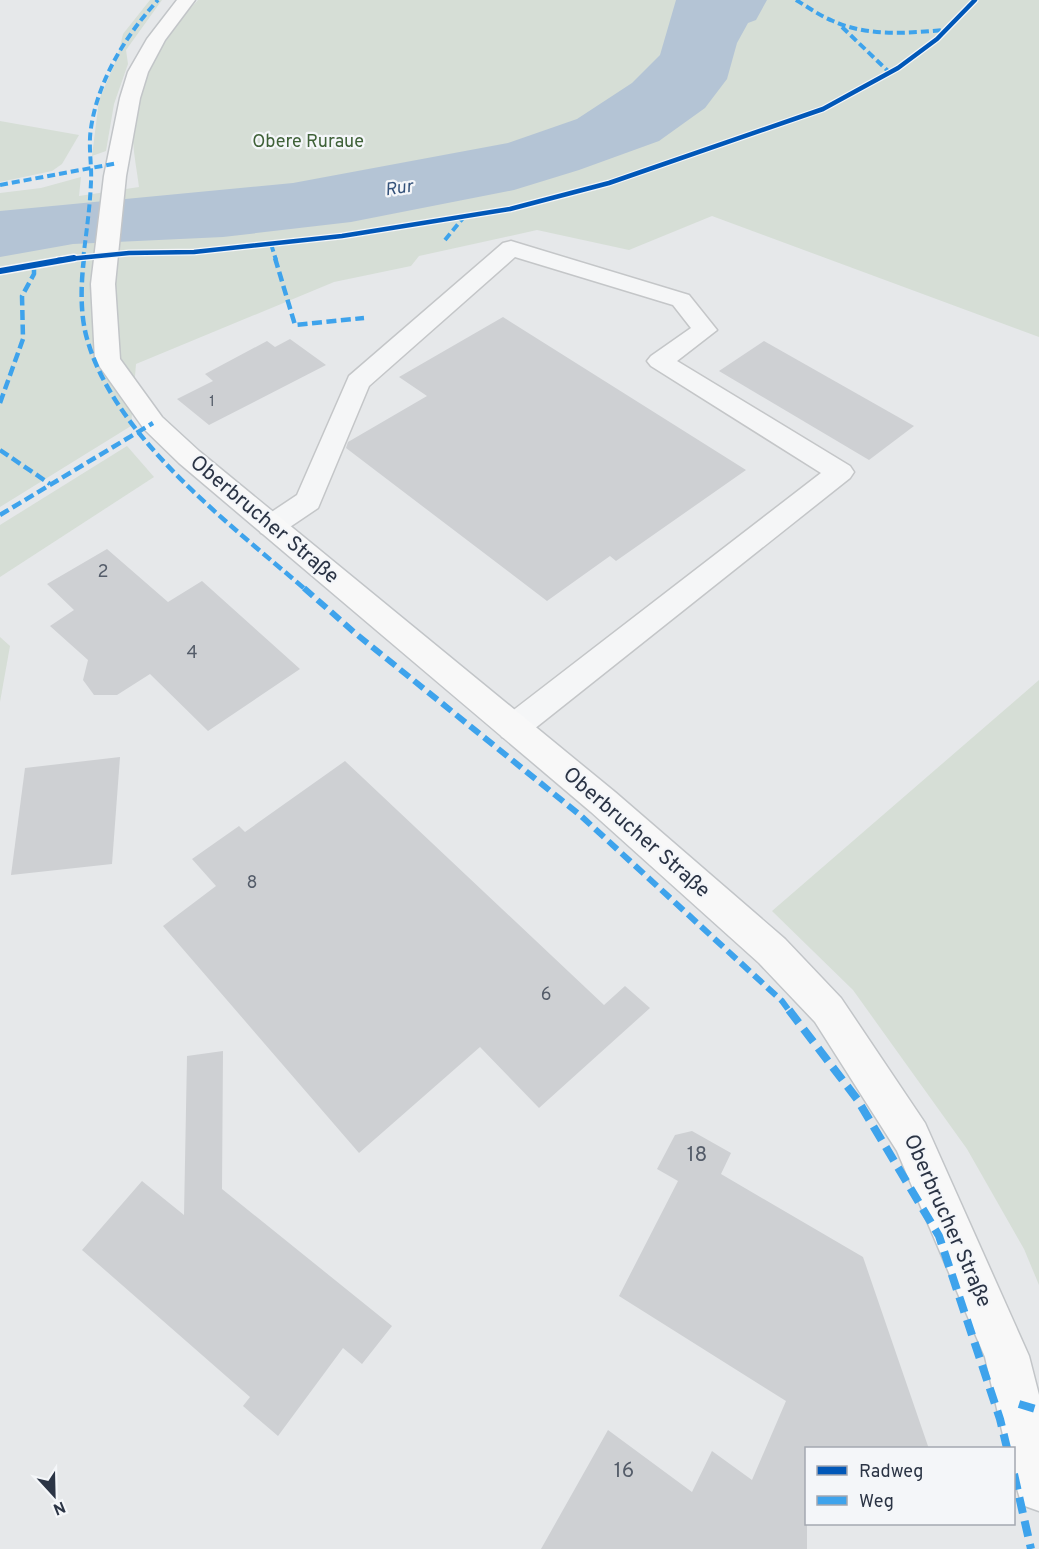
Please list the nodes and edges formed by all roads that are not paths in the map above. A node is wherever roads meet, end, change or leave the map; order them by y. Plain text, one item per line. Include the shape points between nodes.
1 (186, 0) edge
2 (271, 526) junction
3 (513, 728) junction
4 (1039, 1488) edge

1 - 2 main road, Oberbrucher Straße via 156,39 129,98 103,284 108,360 153,423
2 - 3 main road, Oberbrucher Straße
2 - 3 lane via 308,501 358,382 511,248 681,300 705,330 660,360 840,472
3 - 4 main road, Oberbrucher Straße via 772,951 828,1010 911,1137 1007,1356

